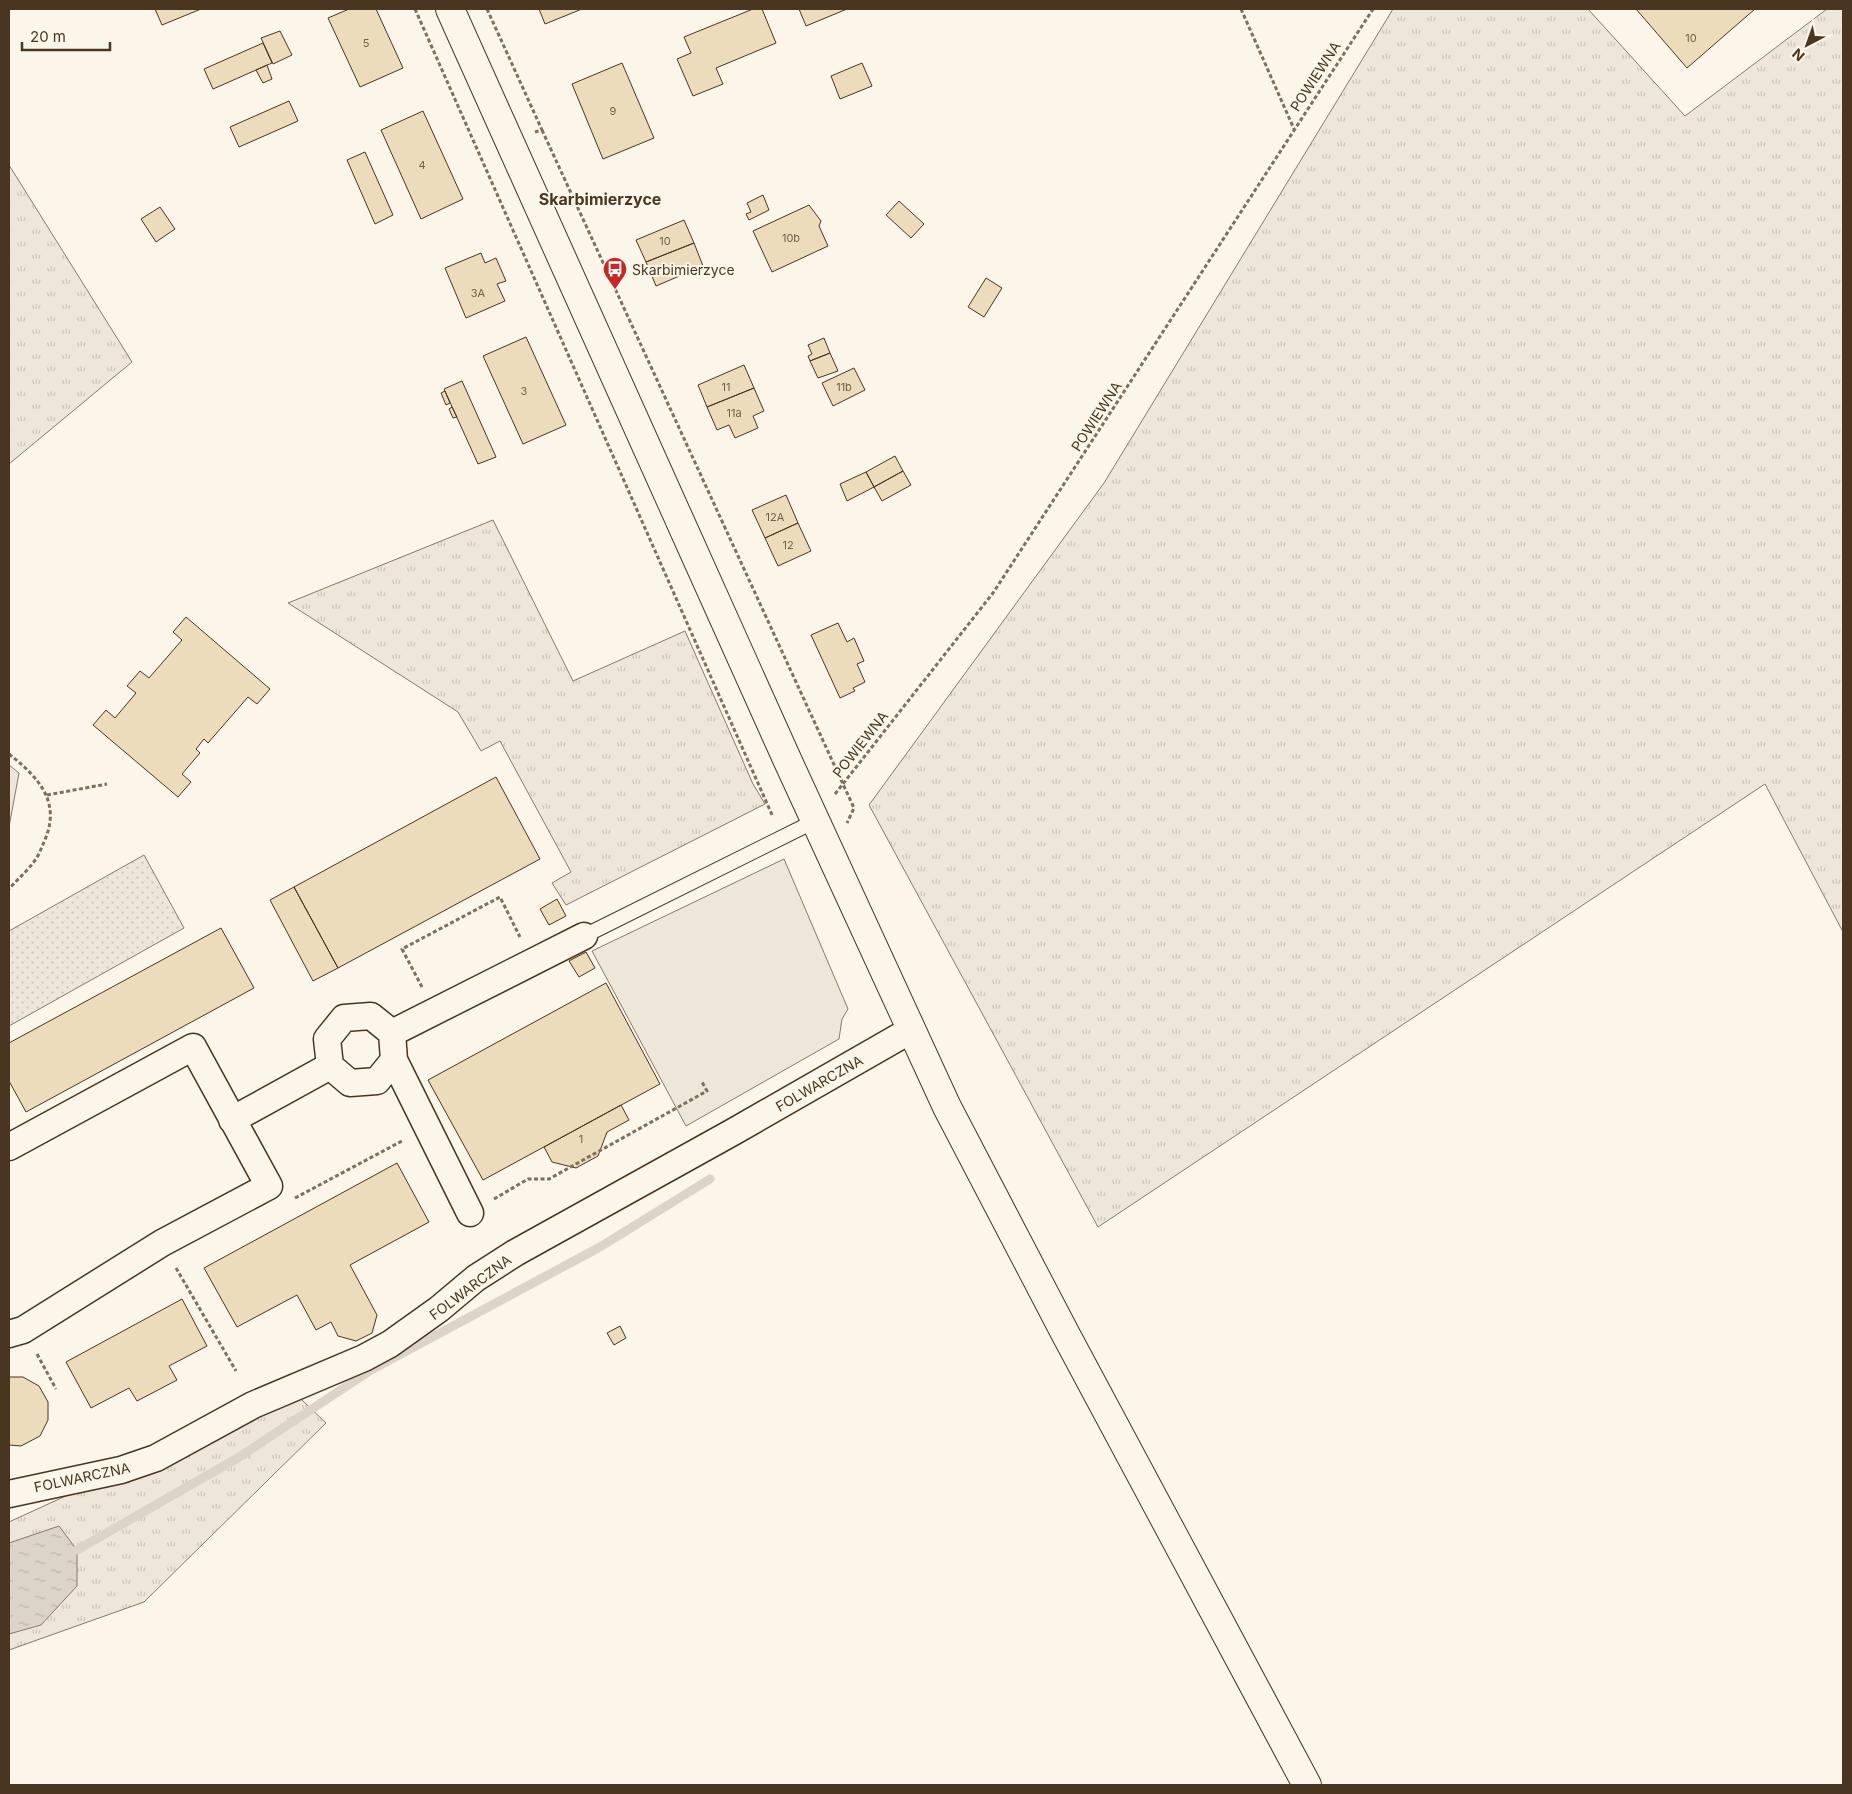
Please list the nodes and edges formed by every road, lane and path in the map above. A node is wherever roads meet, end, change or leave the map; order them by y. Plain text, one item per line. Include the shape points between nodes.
1 (415, 9) edge
2 (450, 9) edge
3 (1240, 9) edge
4 (1373, 9) edge
5 (1294, 129) junction
6 (542, 130) dead end
7 (9, 754) edge
8 (107, 784) dead end
9 (842, 785) junction
10 (47, 795) junction
11 (815, 821) junction
12 (782, 838) junction
13 (9, 888) edge
14 (584, 936) joint
15 (532, 963) junction
16 (435, 1012) junction
17 (911, 1030) junction
18 (392, 1033) junction
19 (394, 1060) junction
20 (330, 1066) junction
21 (702, 1082) dead end
22 (232, 1120) junction
23 (427, 1127) junction
24 (9, 1147) edge
25 (287, 1202) dead end
26 (470, 1213) joint
27 (162, 1243) junction
28 (16, 1332) edge
29 (236, 1371) dead end
30 (56, 1389) dead end
31 (9, 1494) edge
32 (1306, 1785) edge

1 - 12 path
2 - 11 main road
3 - 5 path
4 - 5 path, POWIEWNA
5 - 9 path, POWIEWNA via 993,593
6 - 9 path
7 - 10 path via 42,785
8 - 10 path
9 - 11 path, POWIEWNA
10 - 13 path via 51,811 49,832 34,862
11 - 12 lane
11 - 17 main road
12 - 14 lane
14 - 15 street
15 - 16 street
15 - 16 path via 500,897 402,949
16 - 18 street
17 - 31 street, FOLWARCZNA via 516,1253 476,1278 412,1330 364,1358 253,1405 139,1465
17 - 32 main road via 1003,1215
18 - 19 street
18 - 20 street via 371,1016 344,1018 327,1039
19 - 20 street via 377,1081 350,1083
19 - 23 street
20 - 22 street
21 - 26 path via 707,1091 549,1179 528,1179
22 - 24 street via 193,1047
22 - 27 street via 269,1186
23 - 25 path
23 - 26 street
27 - 28 street
27 - 29 path
28 - 30 path

